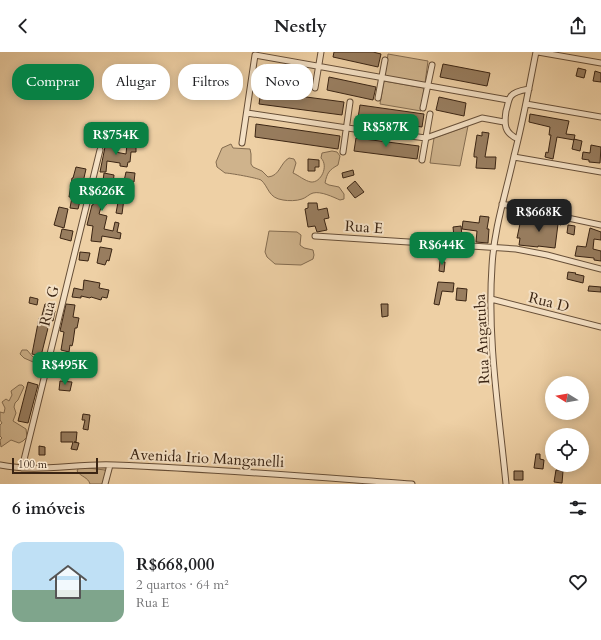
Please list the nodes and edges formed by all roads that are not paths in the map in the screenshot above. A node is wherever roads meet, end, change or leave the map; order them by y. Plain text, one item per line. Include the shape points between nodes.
1 (321, 52) edge
2 (537, 52) edge
3 (385, 60) dead end
4 (601, 63) edge
5 (432, 65) dead end
6 (319, 67) junction
7 (382, 78) junction
8 (428, 86) junction
9 (315, 88) dead end
10 (529, 89) junction
11 (378, 98) dead end
12 (508, 100) junction
13 (350, 102) dead end
14 (526, 104) junction
15 (423, 108) dead end
16 (247, 113) junction
17 (430, 114) dead end
18 (601, 117) edge
19 (504, 122) junction
20 (346, 128) junction
21 (426, 138) junction
22 (518, 139) junction
23 (242, 143) dead end
24 (100, 150) dead end
25 (343, 152) dead end
26 (514, 157) junction
27 (422, 160) dead end
28 (601, 172) edge
29 (502, 204) junction
30 (601, 225) edge
31 (315, 236) dead end
32 (494, 247) junction
33 (601, 270) edge
34 (491, 299) junction
35 (601, 327) edge
36 (0, 465) edge
37 (110, 465) junction
38 (22, 468) junction
39 (105, 484) edge
40 (412, 484) edge
41 (506, 484) edge

1 - 6 street
2 - 4 street
2 - 10 street, Rua Angatuba
3 - 7 street
5 - 8 street
6 - 7 street
6 - 9 street
6 - 16 street via 255,55
7 - 8 street
7 - 11 street
8 - 12 street
8 - 15 street
10 - 12 street via 514,94
10 - 14 street, Rua Angatuba
12 - 19 street
13 - 20 street
14 - 18 street
14 - 22 street, Rua Angatuba
16 - 20 street
16 - 23 street
17 - 21 street
19 - 21 street via 482,118
19 - 22 street via 510,134
20 - 21 street
20 - 25 street
21 - 27 street
22 - 26 street, Rua Angatuba
24 - 38 street, Rua G
26 - 28 street
26 - 29 street, Rua Angatuba
29 - 30 street
29 - 32 street, Rua Angatuba
31 - 32 street, Rua E
32 - 33 street, Rua E via 547,255
32 - 34 street, Rua Angatuba
34 - 35 street, Rua D
34 - 41 street, Rua Angatuba via 491,339
36 - 38 street, Avenida Irio Manganelli
37 - 38 street, Avenida Irio Manganelli
37 - 39 street
37 - 40 street, Avenida Irio Manganelli via 193,468

